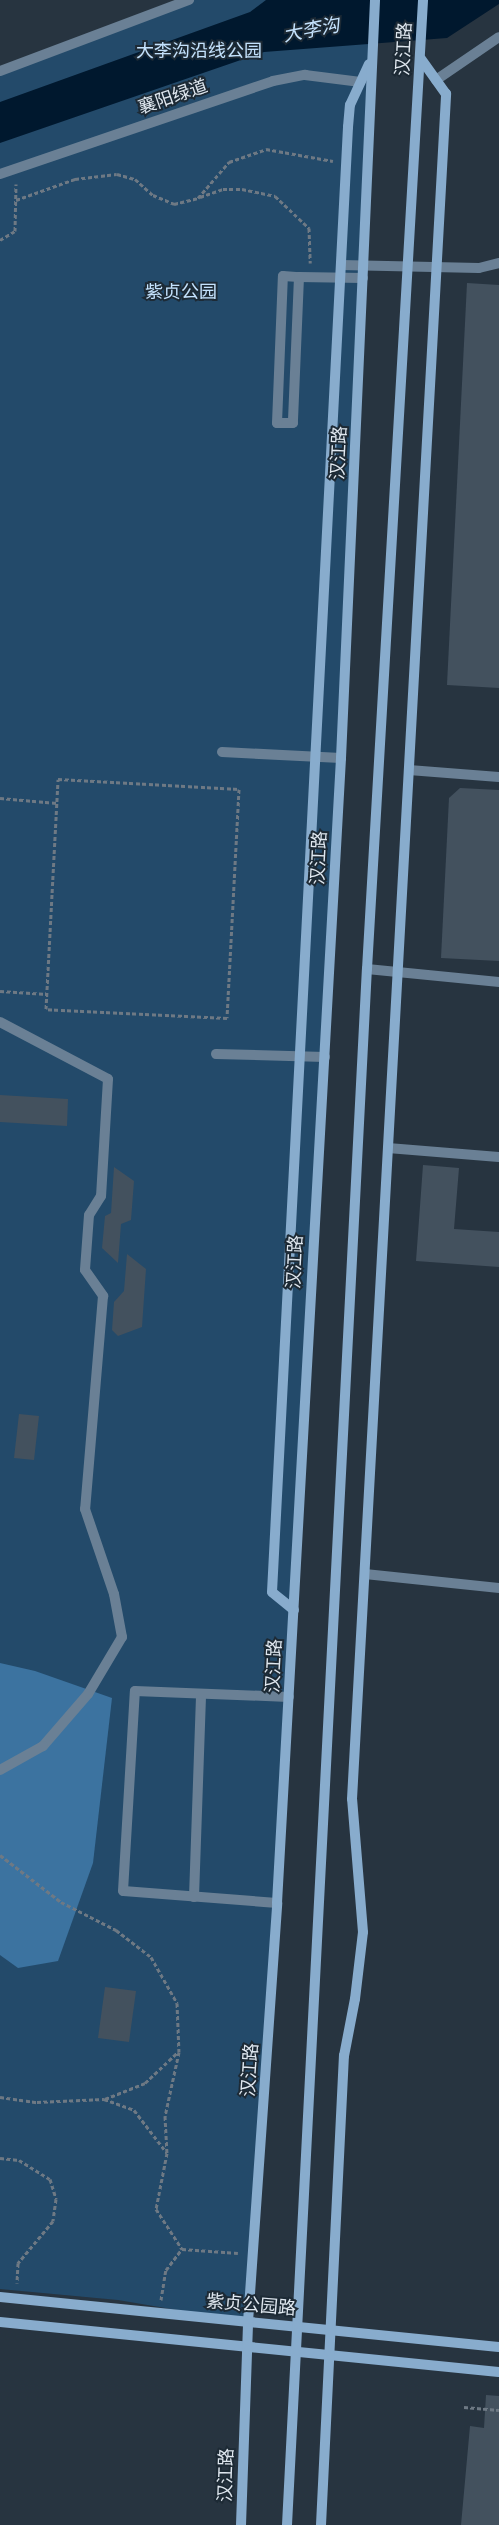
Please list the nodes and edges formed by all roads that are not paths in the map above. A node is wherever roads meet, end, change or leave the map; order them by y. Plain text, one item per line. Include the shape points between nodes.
1 (189, 0) edge
2 (375, 0) edge
3 (423, 0) edge
4 (499, 37) edge
5 (372, 58) junction
6 (420, 59) junction
7 (0, 71) edge
8 (436, 80) junction
9 (361, 82) junction
10 (0, 174) edge
11 (499, 263) edge
12 (408, 264) junction
13 (364, 265) junction
14 (341, 266) junction
15 (438, 266) junction
16 (299, 276) junction
17 (340, 277) junction
18 (363, 278) junction
19 (222, 752) dead end
20 (315, 757) junction
21 (341, 758) junction
22 (409, 770) junction
23 (499, 777) edge
24 (367, 969) junction
25 (398, 972) junction
26 (499, 982) edge
27 (0, 1022) edge
28 (216, 1054) dead end
29 (300, 1056) junction
30 (325, 1057) junction
31 (388, 1148) junction
32 (499, 1157) edge
33 (365, 1574) junction
34 (499, 1588) edge
35 (294, 1610) junction
36 (201, 1694) junction
37 (289, 1697) junction
38 (0, 1770) edge
39 (194, 1897) junction
40 (277, 1903) junction
41 (0, 2297) edge
42 (0, 2322) edge
43 (248, 2322) junction
44 (296, 2325) junction
45 (331, 2329) junction
46 (247, 2346) junction
47 (499, 2347) edge
48 (295, 2351) junction
49 (330, 2353) junction
50 (499, 2372) edge
51 (241, 2525) edge
52 (287, 2525) edge
53 (321, 2525) edge

1 - 7 street
2 - 5 street, 汉江路
3 - 6 street, 汉江路
4 - 8 street
5 - 9 street
5 - 13 street, 汉江路
6 - 8 street
6 - 12 street, 汉江路
8 - 15 street via 446,94
9 - 10 street, 襄阳绿道 via 305,75 273,81
9 - 14 street via 350,105
11 - 15 street via 479,268
12 - 13 street
12 - 15 street
12 - 24 street, 汉江路
13 - 14 street
13 - 18 street, 汉江路
14 - 17 street
15 - 22 street
16 - 16 street via 283,276 277,423 293,423
16 - 17 street
17 - 18 street
17 - 20 street
18 - 21 street, 汉江路
19 - 20 street
20 - 21 street
20 - 29 street
21 - 30 street, 汉江路
22 - 23 street
22 - 25 street
24 - 25 street
24 - 44 street, 汉江路
25 - 26 street
25 - 31 street
27 - 38 street via 108,1078 101,1196 89,1215 85,1270 104,1296 85,1509 114,1594 122,1637 88,1694 43,1746
28 - 29 street
29 - 30 street
29 - 35 street via 272,1592
30 - 35 street, 汉江路
31 - 32 street
31 - 33 street
33 - 34 street
33 - 45 street via 352,1799 363,1932 344,2056
35 - 37 street, 汉江路
36 - 37 street
36 - 39 street
36 - 39 street via 135,1691 123,1892
37 - 40 street, 汉江路
39 - 40 street
40 - 43 street, 汉江路
41 - 43 street, 紫贞公园路
42 - 46 street
43 - 44 street, 紫贞公园路
43 - 46 street, 汉江路
44 - 45 street, 紫贞公园路
44 - 48 street, 汉江路
45 - 47 street, 紫贞公园路
45 - 49 street
46 - 48 street
46 - 51 street, 汉江路
48 - 49 street
48 - 52 street, 汉江路
49 - 50 street
49 - 53 street

